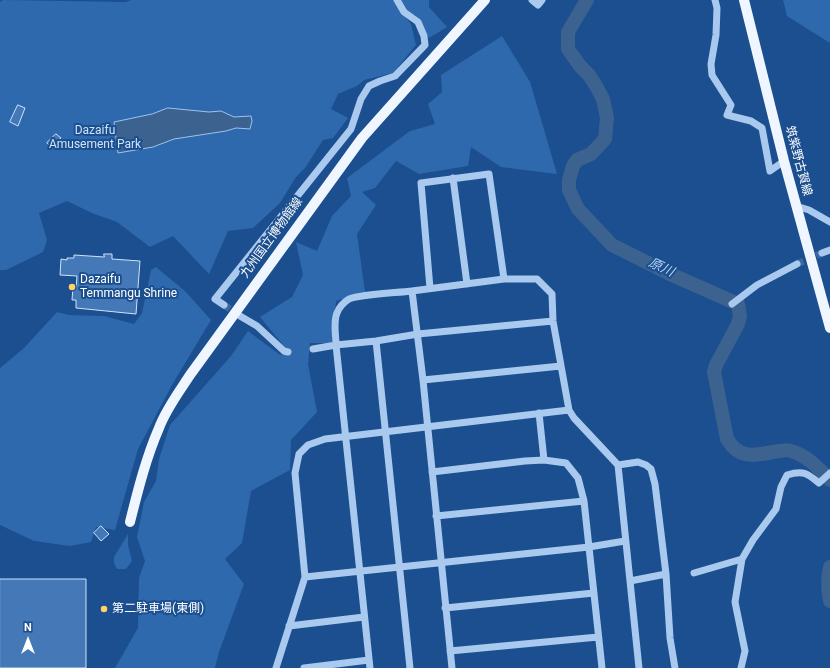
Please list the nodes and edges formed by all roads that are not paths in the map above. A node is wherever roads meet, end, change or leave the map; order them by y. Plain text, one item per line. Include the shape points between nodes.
1 (397, 0) edge
2 (485, 0) edge
3 (532, 0) edge
4 (542, 0) edge
5 (715, 0) edge
6 (744, 0) edge
7 (784, 161) junction
8 (453, 178) junction
9 (796, 206) junction
10 (830, 222) edge
11 (830, 250) edge
12 (822, 253) tunnel mouth
13 (797, 264) tunnel mouth
14 (504, 279) junction
15 (467, 284) junction
16 (430, 288) junction
17 (412, 291) junction
18 (732, 304) dead end
19 (224, 305) tunnel mouth
20 (240, 316) tunnel mouth
21 (553, 321) junction
22 (830, 328) edge
23 (418, 334) junction
24 (376, 341) junction
25 (336, 345) junction
26 (313, 349) dead end
27 (288, 352) dead end
28 (561, 366) junction
29 (423, 380) junction
30 (569, 410) junction
31 (539, 413) junction
32 (427, 427) junction
33 (385, 432) junction
34 (347, 437) junction
35 (544, 460) junction
36 (618, 465) junction
37 (432, 472) junction
38 (830, 473) edge
39 (584, 501) junction
40 (436, 516) junction
41 (130, 522) dead end
42 (625, 541) junction
43 (589, 547) junction
44 (742, 559) junction
45 (441, 562) junction
46 (398, 567) junction
47 (360, 570) junction
48 (694, 573) dead end
49 (666, 574) junction
50 (305, 577) junction
51 (630, 581) junction
52 (594, 593) junction
53 (445, 608) junction
54 (364, 616) junction
55 (289, 626) junction
56 (598, 637) junction
57 (450, 651) junction
58 (369, 660) junction
59 (276, 668) edge
60 (304, 668) edge
61 (370, 668) edge
62 (410, 668) edge
63 (452, 668) edge
64 (602, 668) edge
65 (639, 668) edge
66 (675, 668) edge
67 (741, 668) edge

1 - 19 street via 404,12 418,22 425,45 396,76 369,86 351,129 214,299
2 - 41 main road, 九州国立博物館線 via 362,138 190,375 159,427 148,456
3 - 4 street via 538,5
5 - 7 street via 716,35 711,64 712,75 731,105 727,115 751,121 762,128 770,171
6 - 7 main road, 筑紫野古賀線
7 - 9 main road, 筑紫野古賀線
8 - 14 street via 489,174
8 - 15 street
8 - 16 street via 421,183
9 - 10 street
9 - 22 main road, 筑紫野古賀線
11 - 12 street
13 - 18 street via 757,285
14 - 15 street
14 - 21 street via 537,279 552,294
15 - 16 street
16 - 17 street
17 - 23 street
17 - 25 street via 348,300 336,314
20 - 27 street via 257,326
21 - 23 street
21 - 28 street
23 - 24 street
23 - 29 street
24 - 25 street
24 - 33 street
25 - 26 street
25 - 34 street
28 - 29 street
28 - 30 street
29 - 32 street
30 - 31 street
30 - 36 street
31 - 32 street
31 - 35 street
32 - 33 street
32 - 37 street
33 - 34 street
33 - 46 street
34 - 47 street
34 - 50 street via 325,439 308,445 299,454 295,473
35 - 37 street
35 - 39 street via 566,463 578,478
36 - 42 street
36 - 49 street via 638,462 651,469 656,484
37 - 40 street
38 - 44 street via 820,483 804,472 787,475 781,487 776,509
39 - 40 street
39 - 43 street
40 - 45 street
42 - 43 street
42 - 51 street
43 - 45 street
43 - 52 street
44 - 48 street
44 - 67 street via 735,602 745,651
45 - 46 street
45 - 53 street
46 - 47 street
46 - 62 street
47 - 50 street
47 - 54 street
49 - 51 street
49 - 66 street via 670,638
50 - 55 street
51 - 65 street
52 - 53 street
52 - 56 street
53 - 57 street
54 - 55 street
54 - 58 street
55 - 59 street
56 - 57 street
56 - 64 street
57 - 63 street
58 - 60 street
58 - 61 street

